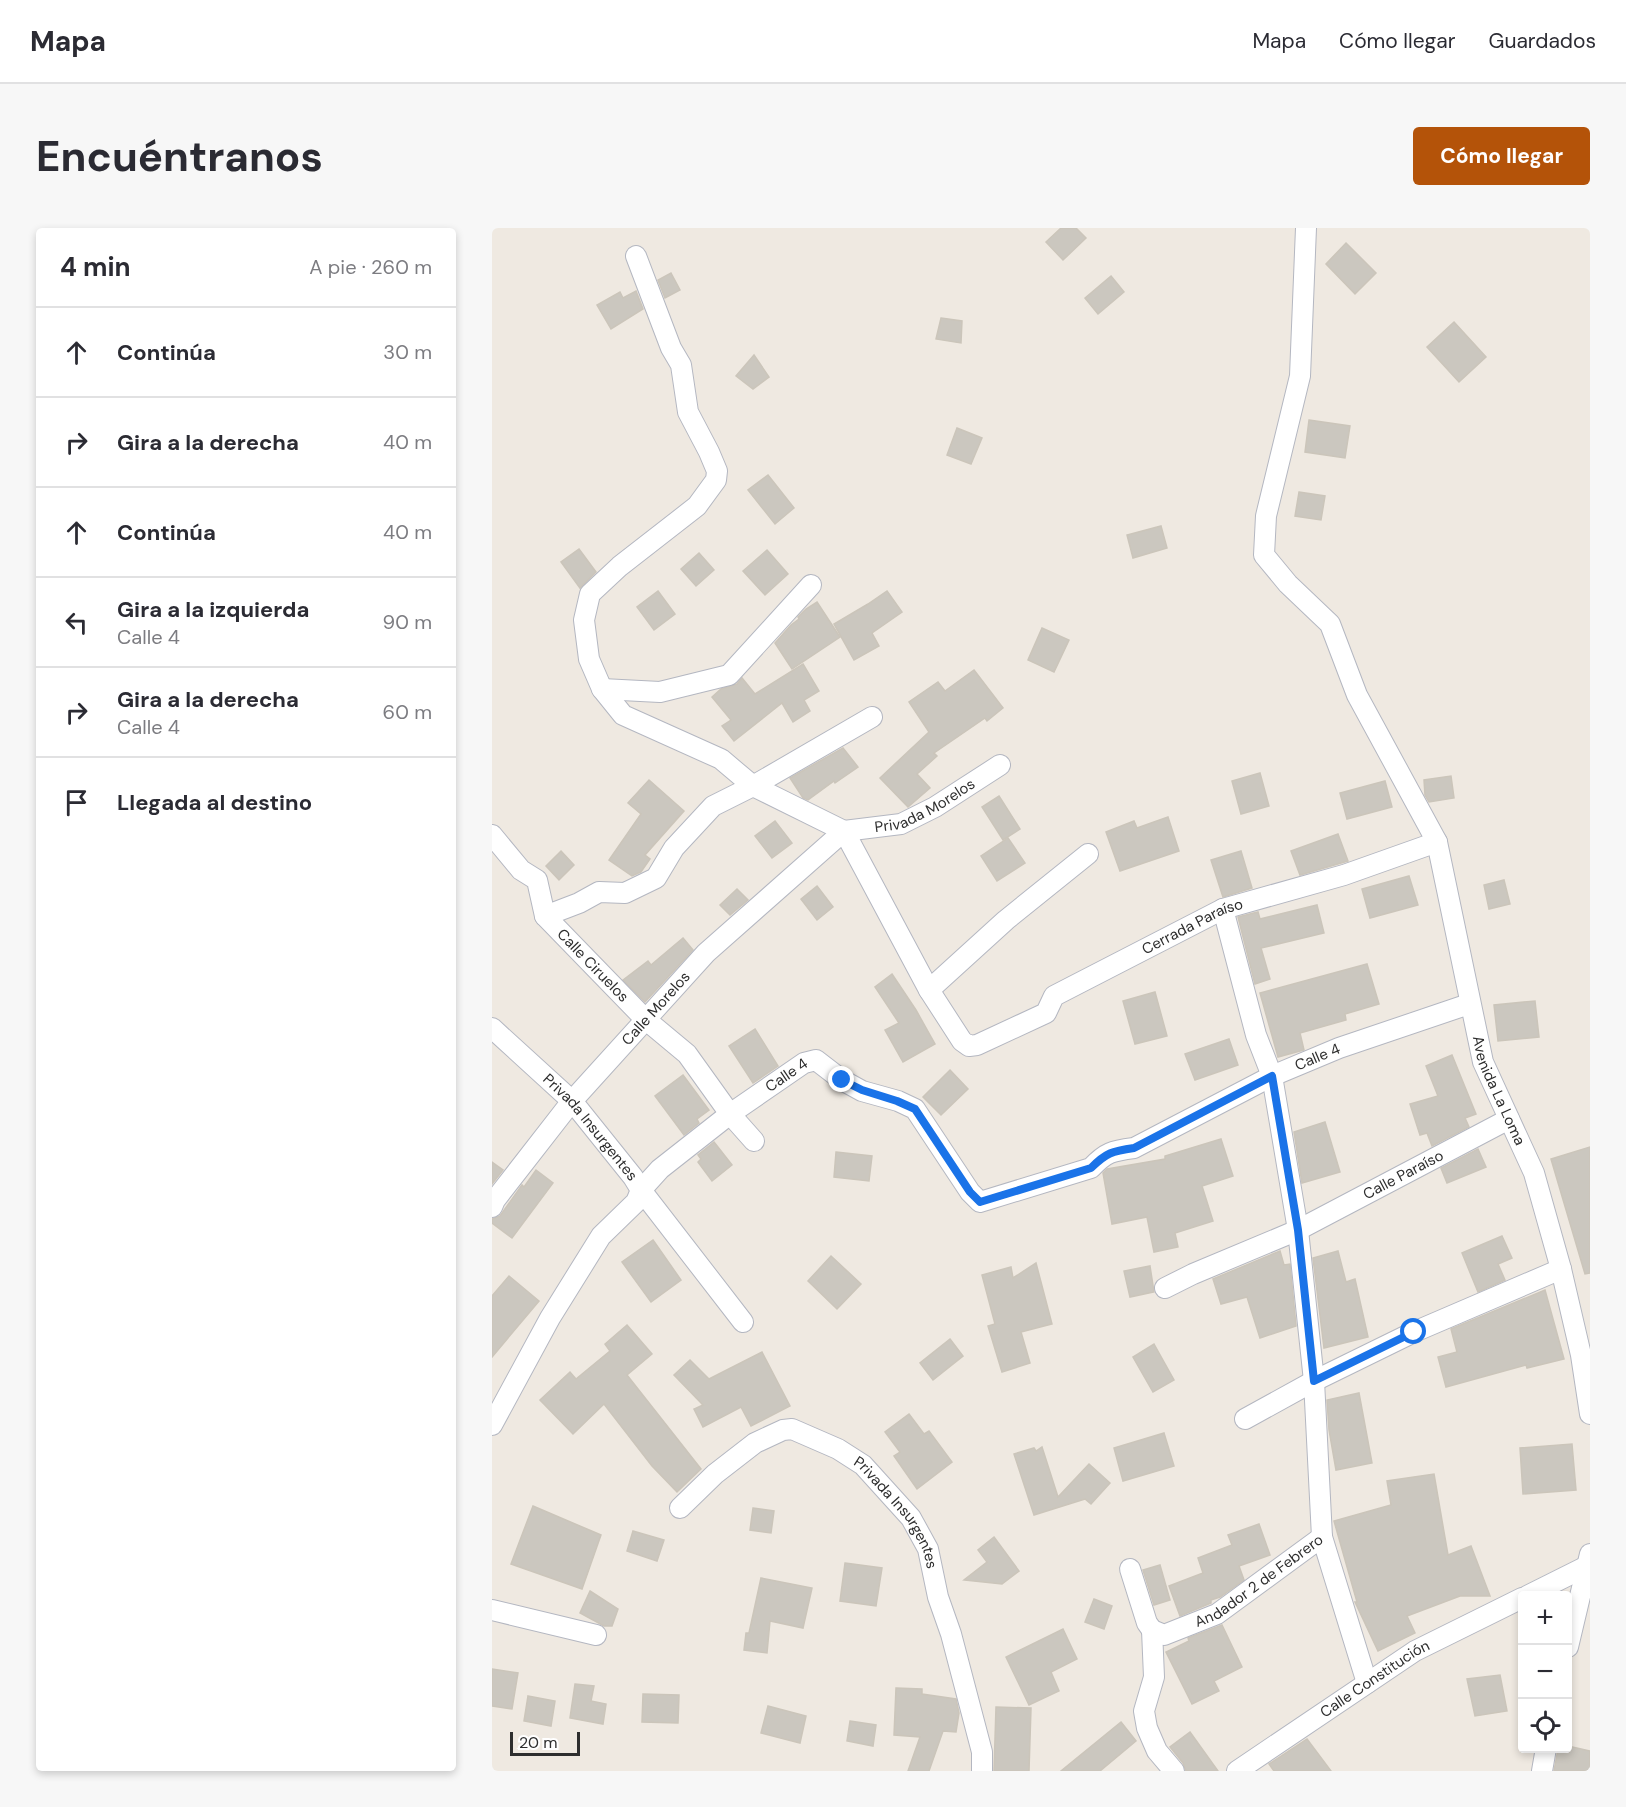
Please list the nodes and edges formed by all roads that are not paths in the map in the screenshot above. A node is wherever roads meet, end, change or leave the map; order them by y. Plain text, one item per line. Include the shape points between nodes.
1 (1306, 228) edge
2 (636, 256) dead end
3 (811, 585) dead end
4 (602, 689) junction
5 (872, 717) dead end
6 (1000, 765) dead end
7 (753, 786) junction
8 (844, 831) junction
9 (492, 835) edge
10 (1437, 842) junction
11 (1088, 854) dead end
12 (1223, 909) junction
13 (545, 916) junction
14 (929, 990) junction
15 (1469, 1004) junction
16 (645, 1019) junction
17 (492, 1028) edge
18 (1272, 1076) junction
19 (572, 1101) junction
20 (730, 1114) junction
21 (1509, 1119) junction
22 (753, 1141) dead end
23 (641, 1190) junction
24 (492, 1207) edge
25 (1298, 1230) junction
26 (1561, 1269) junction
27 (1165, 1288) dead end
28 (743, 1322) dead end
29 (1314, 1381) junction
30 (1590, 1414) edge
31 (1245, 1419) dead end
32 (492, 1425) edge
33 (680, 1508) dead end
34 (1322, 1537) junction
35 (1589, 1559) edge
36 (1130, 1569) dead end
37 (1535, 1591) edge
38 (1518, 1600) edge
39 (492, 1610) edge
40 (1152, 1630) junction
41 (596, 1635) dead end
42 (1568, 1645) edge
43 (1367, 1683) junction
44 (1545, 1753) edge
45 (982, 1771) edge
46 (1174, 1771) edge
47 (1237, 1771) edge
48 (1542, 1771) edge

1 - 10 street, Avenida La Loma via 1300,376 1266,516 1264,555 1329,624 1357,695
2 - 4 street via 681,365 688,412 717,471 716,480 697,506 590,594 584,621 589,659
3 - 4 street via 729,675 660,692
4 - 7 street via 623,715 720,759
5 - 7 street
6 - 8 street, Privada Morelos via 901,825
7 - 8 street
7 - 13 street via 713,806 674,848 656,878 625,893 599,892
8 - 14 street
8 - 16 street, Calle Morelos via 706,952
9 - 13 street, Calle Ciruelos via 521,870 537,880
10 - 12 street, Cerrada Paraíso via 1344,875
10 - 15 street, Avenida La Loma
11 - 14 street via 1006,920
12 - 14 street, Cerrada Paraíso via 1054,996 1046,1013 977,1045 969,1046 962,1041
12 - 18 street via 1256,1035
13 - 16 street, Calle Ciruelos
15 - 18 street, Calle 4 via 1339,1048
15 - 21 street, Avenida La Loma via 1483,1062
16 - 19 street, Calle Morelos
16 - 20 street, Calle Ciruelos via 687,1054
17 - 19 street, Privada Insurgentes
18 - 20 street, Calle 4 via 1134,1148 1112,1151 1091,1168 980,1202 915,1109 862,1090 816,1060 804,1063
18 - 25 street
19 - 23 street, Privada Insurgentes
19 - 24 street, Calle Morelos
20 - 22 street, Calle Ciruelos
20 - 23 street, Calle 4 via 660,1169
21 - 25 street, Calle Paraíso
21 - 26 street, Avenida La Loma via 1534,1173
23 - 28 street, Privada Insurgentes
23 - 32 street, Calle 4 via 636,1202 601,1236 550,1318
25 - 27 street
25 - 29 street
26 - 29 street via 1414,1332
26 - 30 street, Avenida La Loma
29 - 31 street
29 - 34 street
33 - 45 street, Privada Insurgentes via 715,1473 755,1443 783,1430 792,1429 838,1449 863,1465 911,1518 928,1549 982,1752
34 - 40 street, Andador 2 de Febrero via 1216,1614 1164,1635
34 - 43 street, Andador 2 de Febrero
35 - 37 street
35 - 42 street
36 - 40 street
38 - 43 street, Calle Constitución via 1415,1651
39 - 41 street
40 - 46 street via 1154,1677 1144,1711 1157,1751
43 - 47 street, Calle Constitución
44 - 48 street

